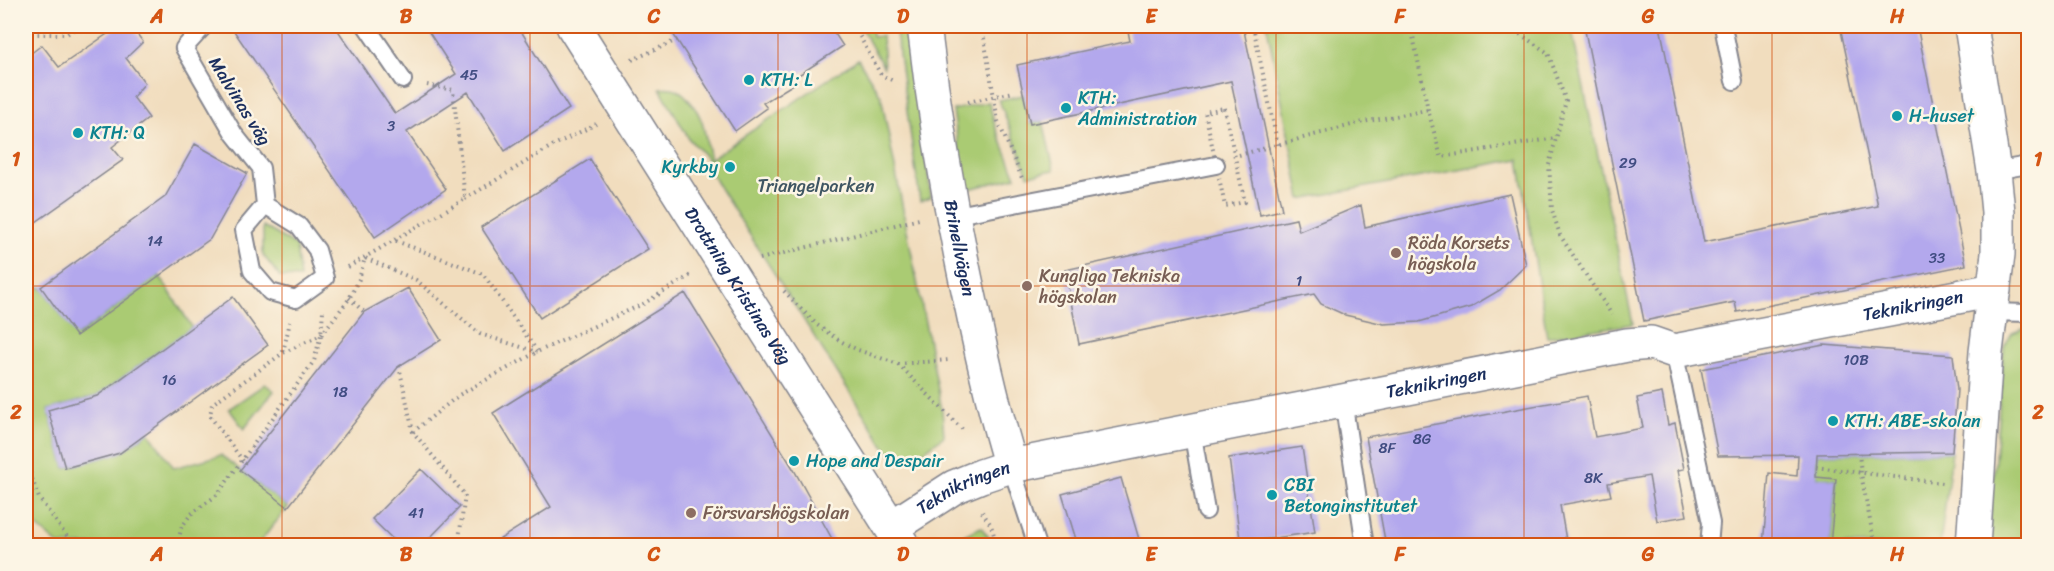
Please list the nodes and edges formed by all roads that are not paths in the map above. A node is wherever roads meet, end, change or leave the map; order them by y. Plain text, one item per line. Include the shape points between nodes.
1 (204, 26) edge
2 (366, 26) edge
3 (573, 26) edge
4 (924, 26) edge
5 (1723, 26) edge
6 (1971, 26) edge
7 (403, 80) road end
8 (1734, 81) dead end
9 (1216, 165) dead end
10 (2028, 165) edge
11 (1994, 171) junction
12 (265, 204) junction
13 (952, 216) junction
14 (1992, 301) junction
15 (2028, 313) edge
16 (1674, 351) junction
17 (1343, 400) junction
18 (1192, 430) junction
19 (1011, 466) junction
20 (1206, 511) dead end
21 (897, 536) edge
22 (1037, 546) edge
23 (1365, 546) edge
24 (1709, 546) edge
25 (1973, 546) edge

1 - 12 lane, Malvinas väg via 184,48 234,134 261,168
2 - 7 lane
3 - 21 street, Drottning Kristinas Väg
4 - 13 street, Brinellvägen
5 - 8 lane
6 - 11 street, Teknikringen
9 - 13 lane
10 - 11 lane
11 - 14 street, Teknikringen via 1998,254
12 - 12 lane via 244,230 252,271 270,292 296,299 325,278 317,250 299,225
13 - 19 street, Brinellvägen via 994,412
14 - 15 lane
14 - 16 street, Teknikringen
14 - 25 street, Teknikringen
16 - 17 street, Teknikringen via 1651,344 1627,345
16 - 24 lane via 1711,523
17 - 18 street, Teknikringen
17 - 23 lane
18 - 19 street, Teknikringen
18 - 20 lane
19 - 21 street, Teknikringen via 954,488
19 - 22 lane

